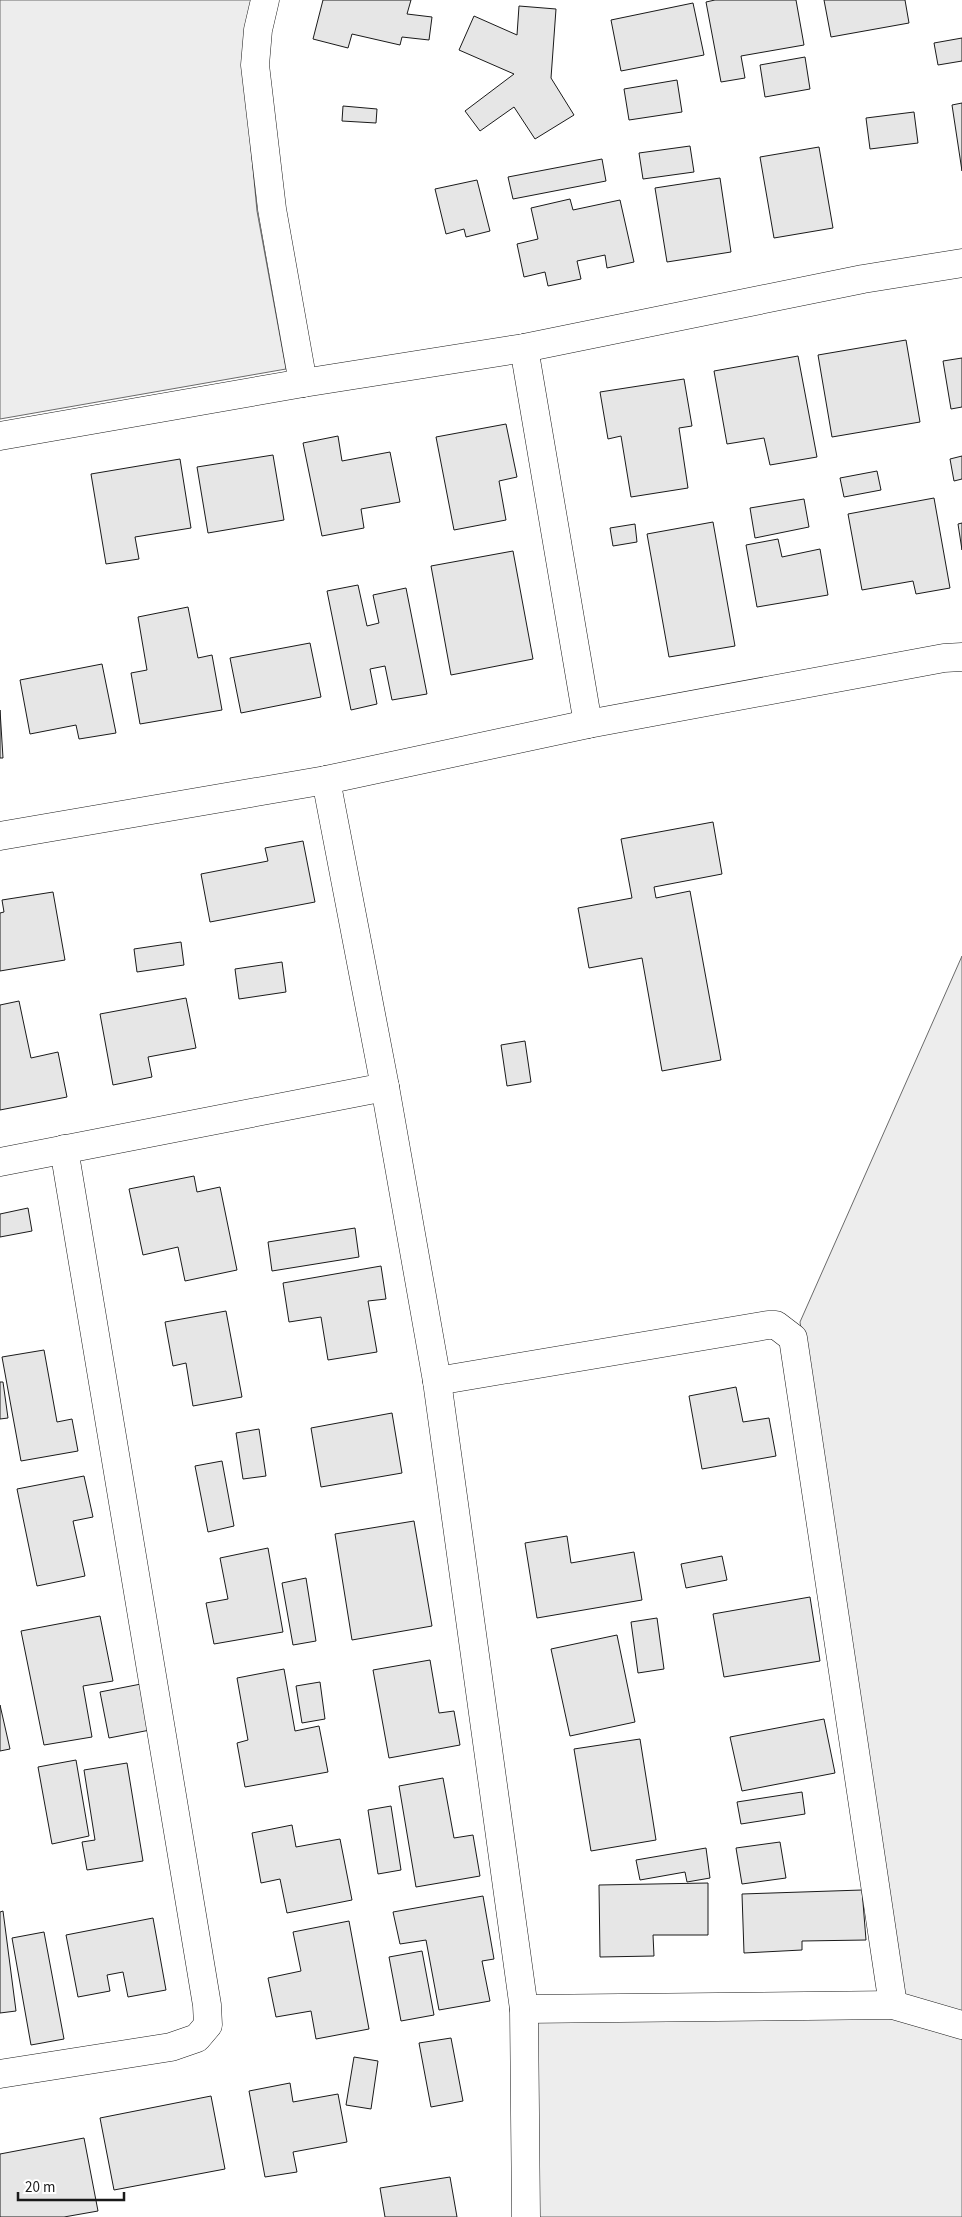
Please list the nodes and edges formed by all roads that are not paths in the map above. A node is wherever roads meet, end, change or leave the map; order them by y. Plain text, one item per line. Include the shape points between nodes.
1 (265, 0) edge
2 (962, 263) edge
3 (524, 348) junction
4 (303, 383) junction
5 (0, 436) edge
6 (962, 656) edge
7 (588, 724) junction
8 (326, 780) junction
9 (0, 836) edge
10 (385, 1087) junction
11 (64, 1149) junction
12 (0, 1162) edge
13 (437, 1381) junction
14 (893, 2006) junction
15 (524, 2008) junction
16 (962, 2025) edge
17 (0, 2074) edge
18 (526, 2217) edge

1 - 4 street via 255,65 272,209
2 - 3 street via 863,279
3 - 4 street
3 - 7 street
4 - 5 street
6 - 7 street
7 - 8 street
8 - 9 street
8 - 10 street
10 - 11 street
10 - 13 street
11 - 12 street
11 - 17 street via 208,2025 197,2038 171,2047
13 - 14 street via 768,1325 776,1325 793,1338
13 - 15 street
14 - 15 street
14 - 16 street
15 - 18 street

